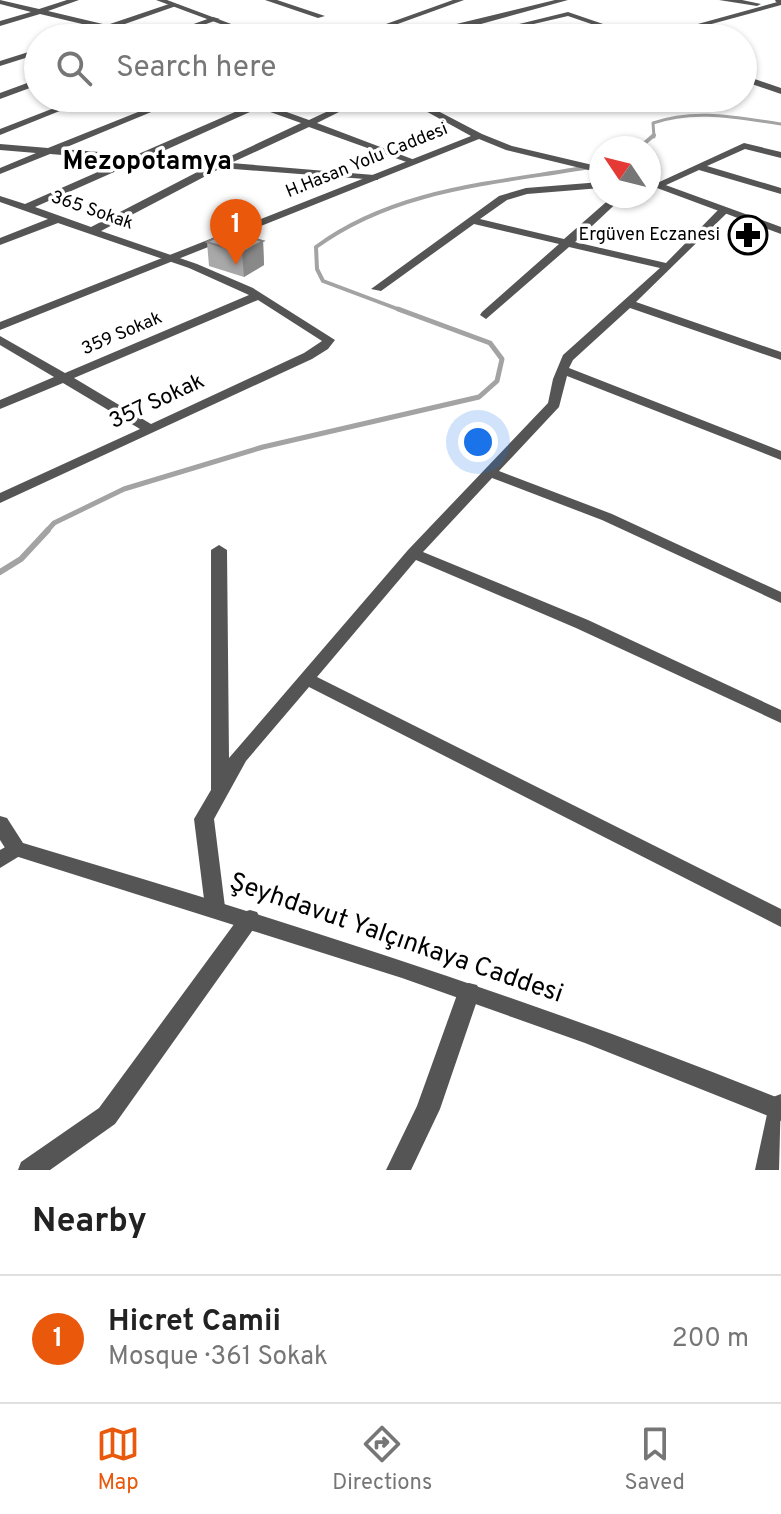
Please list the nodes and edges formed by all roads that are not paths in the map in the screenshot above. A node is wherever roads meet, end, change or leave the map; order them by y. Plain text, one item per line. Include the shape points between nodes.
1 (75, 0) edge
2 (160, 0) edge
3 (184, 0) edge
4 (269, 0) edge
5 (460, 0) edge
6 (564, 0) edge
7 (723, 0) edge
8 (780, 1) edge
9 (0, 2) edge
10 (173, 4) junction
11 (766, 5) junction
12 (40, 11) junction
13 (321, 16) dead end
14 (216, 19) junction
15 (0, 24) edge
16 (92, 24) edge
17 (119, 24) edge
18 (201, 24) edge
19 (228, 24) edge
20 (387, 24) edge
21 (475, 24) edge
22 (525, 24) edge
23 (602, 24) edge
24 (700, 24) edge
25 (24, 56) edge
26 (0, 64) edge
27 (757, 83) edge
28 (24, 87) edge
29 (781, 91) edge
30 (0, 96) edge
31 (52, 112) edge
32 (146, 112) edge
33 (242, 112) edge
34 (283, 112) edge
35 (333, 112) edge
36 (433, 112) edge
37 (311, 122) junction
38 (0, 132) edge
39 (479, 136) junction
40 (0, 147) edge
41 (49, 151) junction
42 (781, 155) edge
43 (138, 158) junction
44 (415, 162) junction
45 (223, 164) junction
46 (589, 167) edge
47 (699, 167) junction
48 (0, 171) edge
49 (374, 178) junction
50 (661, 181) edge
51 (589, 186) edge
52 (661, 186) edge
53 (781, 191) edge
54 (0, 199) edge
55 (27, 207) junction
56 (605, 208) edge
57 (724, 210) junction
58 (60, 218) junction
59 (470, 220) junction
60 (94, 230) junction
61 (781, 231) edge
62 (0, 242) edge
63 (567, 242) junction
64 (172, 258) junction
65 (668, 267) junction
66 (377, 289) dead end
67 (258, 296) junction
68 (628, 303) junction
69 (486, 315) dead end
70 (0, 326) edge
71 (0, 340) edge
72 (329, 340) joint
73 (781, 356) edge
74 (562, 370) junction
75 (65, 378) junction
76 (0, 405) edge
77 (150, 429) junction
78 (781, 456) edge
79 (491, 473) junction
80 (0, 499) edge
81 (219, 550) dead end
82 (413, 553) junction
83 (781, 598) edge
84 (306, 678) junction
85 (781, 717) edge
86 (220, 792) junction
87 (0, 823) edge
88 (8, 854) edge
89 (215, 907) junction
90 (250, 918) junction
91 (781, 919) edge
92 (469, 992) junction
93 (780, 1108) edge
94 (30, 1170) edge
95 (398, 1170) edge
96 (767, 1170) edge

1 - 12 street
2 - 10 street
3 - 10 street
4 - 13 street
5 - 20 street
6 - 21 street
7 - 11 street
8 - 11 street
9 - 12 street
10 - 14 street
10 - 17 street
11 - 24 street
12 - 15 street
12 - 16 street
14 - 18 street
14 - 19 street
22 - 23 street via 568,14
25 - 26 street
27 - 29 street
28 - 30 street
31 - 38 street
32 - 41 street
33 - 43 street
34 - 37 street
35 - 37 street
36 - 39 street
37 - 44 street
37 - 45 street
39 - 44 street, H.Hasan Yolu Caddesi
39 - 46 street
40 - 41 street
41 - 43 street
41 - 48 street
42 - 47 street via 744,146
43 - 45 street
43 - 55 street
44 - 49 street, H.Hasan Yolu Caddesi
45 - 49 street
45 - 60 street
47 - 50 street
47 - 53 street
49 - 64 street, H.Hasan Yolu Caddesi
51 - 59 street via 526,191 503,198
52 - 57 street
54 - 55 street, 365 Sokak
55 - 58 street, 365 Sokak
56 - 63 street
57 - 61 street
57 - 65 street
58 - 60 street, 365 Sokak
58 - 62 street
59 - 63 street
59 - 66 street
60 - 64 street, 365 Sokak
63 - 65 street
63 - 69 street
64 - 67 street, 365 Sokak
64 - 70 street, H.Hasan Yolu Caddesi
65 - 68 street
67 - 72 street, 365 Sokak
67 - 75 street, 359 Sokak
68 - 73 street
68 - 74 street via 567,358
71 - 75 street
72 - 77 street, 357 Sokak via 308,356
74 - 78 street
74 - 79 street via 554,404
75 - 76 street, 359 Sokak
75 - 77 street
77 - 80 street, 357 Sokak
79 - 82 street
79 - 83 street via 607,517
81 - 86 street
82 - 84 street
82 - 85 street
84 - 86 street via 239,757
84 - 91 street
86 - 89 street via 204,819
87 - 88 street, Şeyhdavut Yalçınkaya Caddesi
88 - 89 street, Şeyhdavut Yalçınkaya Caddesi
89 - 90 street, Şeyhdavut Yalçınkaya Caddesi
90 - 92 street, Şeyhdavut Yalçınkaya Caddesi
90 - 94 street via 107,1116
92 - 93 street, Şeyhdavut Yalçınkaya Caddesi
92 - 95 street via 428,1109
93 - 96 street

